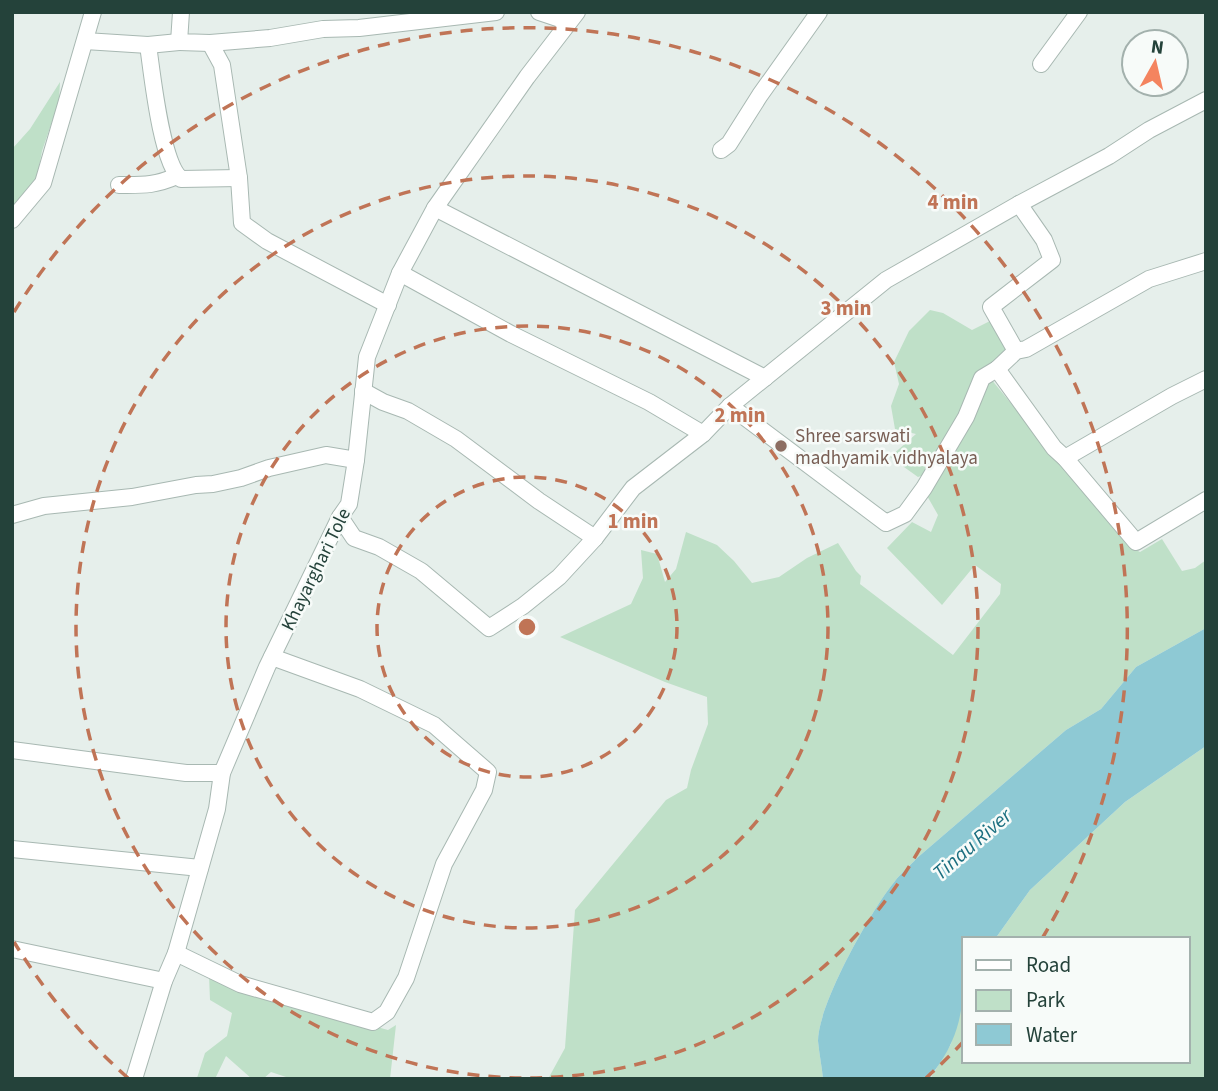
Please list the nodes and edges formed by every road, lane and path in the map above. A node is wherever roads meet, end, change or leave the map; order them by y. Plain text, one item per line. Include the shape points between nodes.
1 (93, 12) edge
2 (181, 12) edge
3 (496, 12) edge
4 (539, 12) edge
5 (819, 12) edge
6 (1079, 12) edge
7 (573, 17) edge
8 (85, 41) junction
9 (179, 42) junction
10 (210, 43) junction
11 (148, 45) junction
12 (1041, 64) dead end
13 (1206, 100) edge
14 (721, 150) dead end
15 (177, 176) junction
16 (239, 178) junction
17 (119, 184) dead end
18 (1019, 204) junction
19 (435, 208) junction
20 (12, 220) edge
21 (1206, 261) edge
22 (400, 273) junction
23 (388, 305) junction
24 (1016, 351) junction
25 (997, 369) junction
26 (765, 378) junction
27 (1206, 379) edge
28 (363, 391) junction
29 (730, 406) junction
30 (703, 434) junction
31 (1065, 458) junction
32 (356, 460) junction
33 (1206, 500) edge
34 (12, 515) edge
35 (340, 517) junction
36 (595, 538) junction
37 (272, 657) junction
38 (12, 750) edge
39 (222, 773) junction
40 (12, 849) edge
41 (200, 868) junction
42 (12, 949) edge
43 (176, 953) junction
44 (164, 981) junction
45 (134, 1079) edge

1 - 8 street
2 - 9 street
3 - 10 street
4 - 7 street
5 - 14 street
6 - 12 street
7 - 19 street, Khayarghari Tole
8 - 11 street
8 - 20 street via 43,183
9 - 10 street
9 - 11 street
10 - 16 street via 222,65
11 - 15 street via 168,156
13 - 18 street
15 - 16 street
15 - 17 street via 142,186
16 - 23 street via 242,223
18 - 24 street via 1052,260 991,307
18 - 26 street via 886,280
19 - 22 street, Khayarghari Tole
19 - 26 street
21 - 24 street via 1149,279
22 - 23 street, Khayarghari Tole
22 - 30 street
23 - 28 street, Khayarghari Tole via 367,357
24 - 25 street
25 - 29 street via 982,378 924,488 905,514 886,523
25 - 31 street
26 - 29 street
27 - 31 street
28 - 32 street, Khayarghari Tole
28 - 36 street via 457,439
29 - 30 street
30 - 36 street via 633,488
31 - 33 street via 1136,542
32 - 34 street via 326,454 213,484 44,506
32 - 35 street, Khayarghari Tole via 349,505
35 - 36 street via 354,538 421,571 489,628 559,577
35 - 37 street, Khayarghari Tole
37 - 39 street, Khayarghari Tole
37 - 43 street via 360,689 434,725 488,772 484,790 444,864 406,978 387,1012 373,1022 240,984
38 - 39 street via 147,769
39 - 41 street, Khayarghari Tole
40 - 41 street
41 - 43 street, Khayarghari Tole
42 - 44 street
43 - 44 street, Khayarghari Tole
44 - 45 street, Khayarghari Tole

